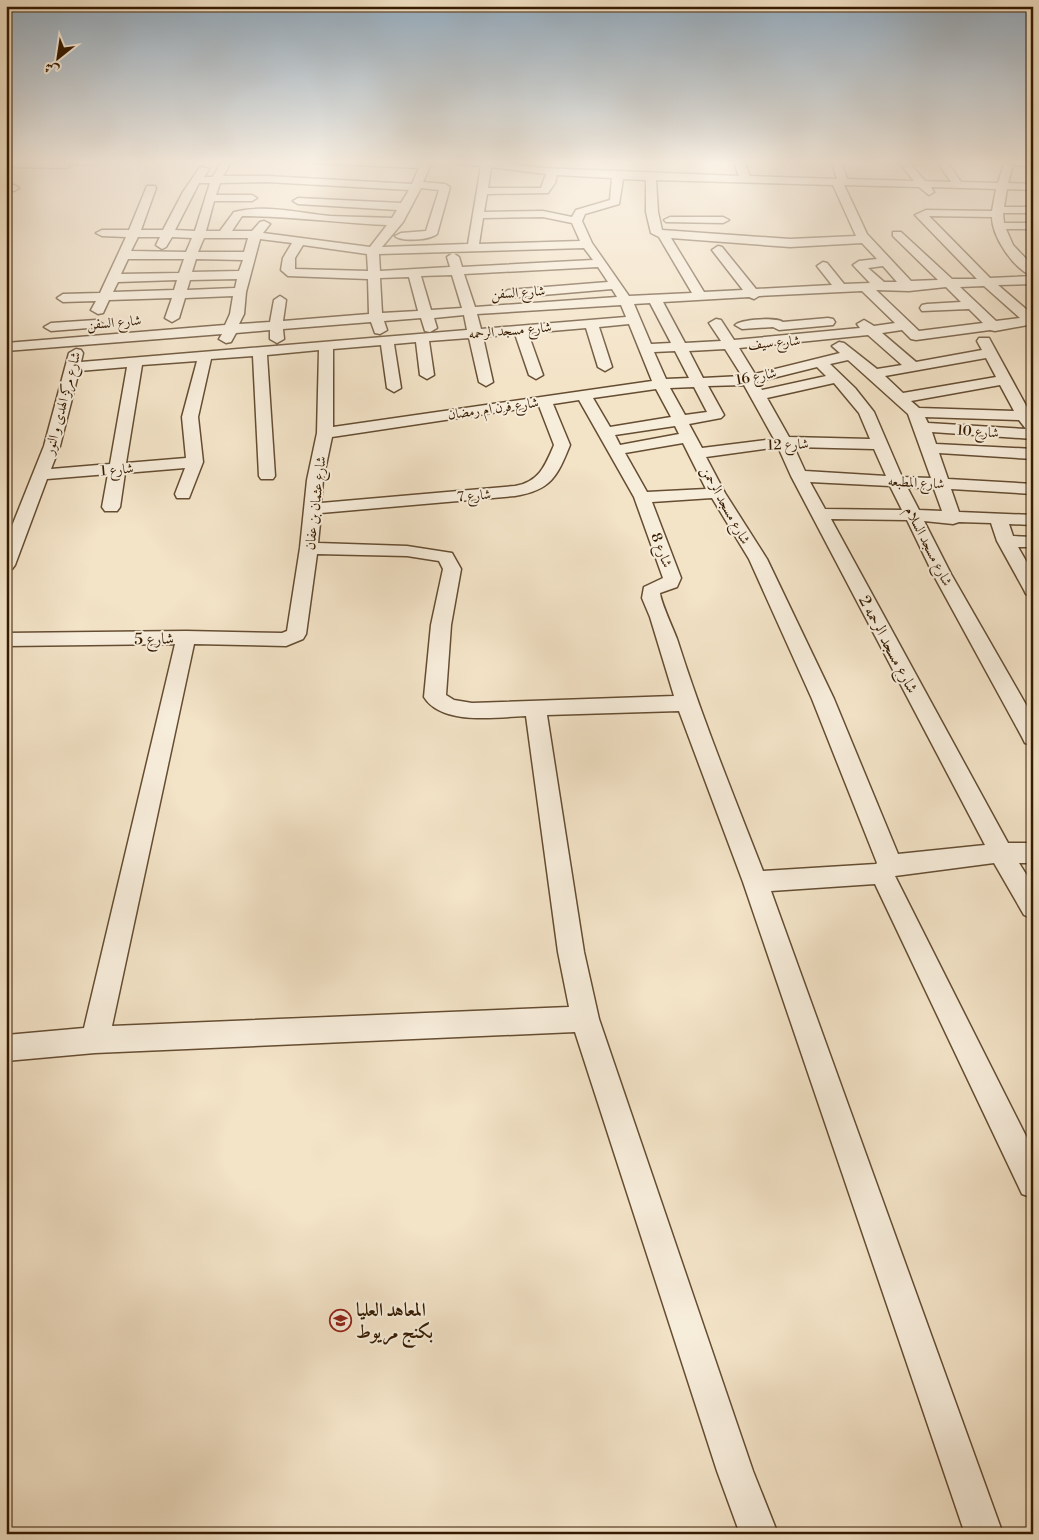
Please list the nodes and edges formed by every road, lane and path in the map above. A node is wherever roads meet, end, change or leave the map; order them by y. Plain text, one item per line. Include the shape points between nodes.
1 (200, 232) edge
2 (259, 232) edge
3 (312, 232) edge
4 (389, 232) edge
5 (430, 232) edge
6 (475, 232) edge
7 (576, 232) joint
8 (656, 232) edge
9 (860, 232) edge
10 (939, 232) joint
11 (1001, 232) edge
12 (102, 233) dead end
13 (134, 233) junction
14 (168, 233) junction
15 (663, 233) junction
16 (224, 234) joint
17 (888, 235) junction
18 (385, 237) junction
19 (198, 238) junction
20 (864, 238) junction
21 (300, 241) junction
22 (253, 245) junction
23 (487, 246) junction
24 (472, 248) junction
25 (122, 249) junction
26 (450, 249) junction
27 (718, 250) dead end
28 (373, 252) junction
29 (157, 255) junction
30 (191, 256) junction
31 (884, 262) junction
32 (602, 263) junction
33 (823, 266) dead end
34 (537, 267) junction
35 (457, 271) junction
36 (414, 273) junction
37 (1033, 273) edge
38 (245, 275) junction
39 (373, 275) junction
40 (185, 276) junction
41 (112, 278) junction
42 (1033, 280) edge
43 (502, 281) junction
44 (987, 282) junction
45 (950, 284) junction
46 (616, 286) junction
47 (909, 287) junction
48 (882, 288) junction
49 (867, 289) junction
50 (547, 290) junction
51 (842, 290) junction
52 (240, 292) junction
53 (756, 295) junction
54 (701, 297) junction
55 (63, 298) dead end
56 (103, 298) junction
57 (178, 298) junction
58 (280, 300) dead end
59 (655, 300) junction
60 (626, 302) junction
61 (135, 305) dead end
62 (972, 305) junction
63 (513, 309) junction
64 (470, 311) junction
65 (237, 314) junction
66 (426, 314) junction
67 (218, 315) dead end
68 (376, 317) junction
69 (172, 318) junction
70 (858, 319) junction
71 (154, 320) dead end
72 (633, 320) junction
73 (899, 321) junction
74 (110, 323) dead end
75 (716, 323) dead end
76 (276, 324) junction
77 (591, 324) junction
78 (742, 325) dead end
79 (778, 325) junction
80 (51, 327) dead end
81 (995, 327) junction
82 (229, 328) junction
83 (84, 330) junction
84 (520, 330) junction
85 (870, 331) junction
86 (186, 332) junction
87 (474, 334) junction
88 (130, 336) junction
89 (427, 337) junction
90 (828, 337) junction
91 (983, 338) dead end
92 (385, 341) junction
93 (790, 342) junction
94 (326, 345) junction
95 (732, 346) junction
96 (6, 347) edge
97 (644, 348) junction
98 (680, 348) junction
99 (278, 350) junction
100 (260, 351) junction
101 (990, 353) junction
102 (222, 354) junction
103 (850, 355) junction
104 (205, 356) junction
105 (181, 358) junction
106 (130, 362) junction
107 (814, 362) junction
108 (912, 366) junction
109 (71, 367) junction
110 (605, 367) dead end
111 (874, 374) junction
112 (427, 375) dead end
113 (536, 375) dead end
114 (838, 378) junction
115 (1005, 380) junction
116 (486, 382) dead end
117 (661, 384) junction
118 (698, 384) junction
119 (753, 385) junction
120 (394, 388) dead end
121 (583, 394) junction
122 (901, 398) junction
123 (544, 400) junction
124 (915, 412) junction
125 (1028, 415) edge
126 (679, 421) junction
127 (922, 428) junction
128 (324, 432) junction
129 (606, 432) junction
130 (1033, 433) edge
131 (689, 437) junction
132 (784, 442) junction
133 (879, 444) junction
134 (929, 448) junction
135 (616, 450) junction
136 (698, 453) junction
137 (1033, 454) edge
138 (195, 462) junction
139 (118, 469) junction
140 (40, 475) junction
141 (267, 476) dead end
142 (799, 476) junction
143 (896, 481) junction
144 (940, 483) junction
145 (1033, 489) edge
146 (717, 493) junction
147 (183, 494) dead end
148 (642, 497) junction
149 (110, 507) dead end
150 (313, 509) junction
151 (820, 514) junction
152 (912, 514) junction
153 (953, 518) junction
154 (998, 518) junction
155 (1033, 520) edge
156 (14, 527) edge
157 (1006, 541) junction
158 (1033, 542) edge
159 (309, 548) junction
160 (6, 565) edge
161 (1030, 581) edge
162 (298, 630) joint
163 (186, 638) junction
164 (6, 640) edge
165 (688, 703) junction
166 (535, 707) junction
167 (1033, 737) edge
168 (1001, 853) junction
169 (1033, 853) edge
170 (886, 869) junction
171 (755, 882) junction
172 (1033, 908) edge
173 (586, 1019) junction
174 (94, 1040) junction
175 (6, 1048) edge
176 (1033, 1183) edge
177 (759, 1534) edge
178 (984, 1534) edge

1 - 19 street
2 - 22 street
3 - 21 street
4 - 18 street
5 - 18 street via 430,235
6 - 24 street
7 - 23 street
7 - 32 street, شارع مسجد الرحمن
8 - 15 street
9 - 20 street
10 - 17 street
10 - 44 street
11 - 37 street via 1006,246
12 - 13 street
13 - 14 street
13 - 25 street, شارع مركز الهدى و النور
14 - 19 street
14 - 29 street
15 - 20 street via 790,243
15 - 54 street
16 - 19 street
16 - 22 street
17 - 20 street
17 - 45 street
18 - 28 street
19 - 22 street
19 - 30 street
20 - 31 street
21 - 22 street
21 - 28 street
21 - 39 street via 287,270 292,273
22 - 30 street
22 - 38 street
23 - 24 street
23 - 43 street
24 - 26 street
25 - 29 street
25 - 41 street, شارع مركز الهدى و النور
26 - 28 street
26 - 35 street
27 - 53 street, شارع مسجد السلام
28 - 39 street
29 - 30 street
30 - 40 street
31 - 47 street
31 - 48 street via 859,265
32 - 34 street
32 - 46 street, شارع مسجد الرحمن
33 - 51 street
34 - 43 street
34 - 50 street
35 - 36 street
35 - 43 street
35 - 64 street
36 - 39 street
36 - 66 street
38 - 40 street
38 - 52 street
39 - 68 street
40 - 41 street
40 - 57 street
41 - 56 street, شارع مركز الهدى و النور
42 - 44 street, شارع السفن
43 - 50 street
43 - 63 street
44 - 45 street, شارع السفن
44 - 81 street via 1031,320
45 - 47 street, شارع السفن
45 - 62 street
46 - 50 street
46 - 60 street, شارع مسجد الرحمن
47 - 48 street, شارع السفن
48 - 49 street, شارع السفن
49 - 51 street, شارع السفن
49 - 73 street
51 - 53 street, شارع السفن
52 - 57 street
52 - 65 street
53 - 54 street, شارع السفن
53 - 79 street, شارع مسجد السلام
54 - 59 street, شارع السفن
55 - 56 street
56 - 57 street
56 - 83 street, شارع مركز الهدى و النور
57 - 61 street
57 - 69 street
58 - 76 street
59 - 60 street, شارع السفن
59 - 98 street
60 - 63 street, شارع السفن
60 - 72 street, شارع مسجد الرحمن
62 - 73 street
62 - 81 street
63 - 64 street, شارع السفن
64 - 66 street, شارع السفن
64 - 87 street
65 - 67 street
65 - 82 street
66 - 68 street, شارع السفن
66 - 89 street
68 - 76 street, شارع السفن
68 - 92 street
69 - 71 street
69 - 86 street via 188,317
70 - 73 street
70 - 79 street
70 - 85 street
72 - 77 street, شارع مسجد الرحمه
72 - 97 street, شارع مسجد الرحمن
73 - 81 street via 916,336
73 - 85 street, شارع سيف
74 - 83 street
75 - 95 street
76 - 82 street, شارع السفن
76 - 99 street
77 - 84 street, شارع مسجد الرحمه
77 - 110 street
78 - 79 street
79 - 93 street, شارع مسجد السلام
80 - 83 street
82 - 86 street, شارع السفن
82 - 102 street
83 - 88 street, شارع السفن
83 - 96 street, شارع السفن
83 - 109 street, شارع مركز الهدى و النور
84 - 87 street, شارع مسجد الرحمه
84 - 113 street
85 - 90 street, شارع سيف
85 - 108 street
86 - 88 street, شارع السفن
86 - 105 street
87 - 89 street, شارع مسجد الرحمه
87 - 116 street
88 - 106 street
89 - 92 street, شارع مسجد الرحمه
89 - 112 street
90 - 93 street, شارع سيف
90 - 103 street
91 - 101 street
92 - 94 street, شارع مسجد الرحمه
92 - 120 street
93 - 95 street, شارع سيف
93 - 107 street, شارع مسجد السلام
94 - 99 street, شارع مسجد الرحمه
94 - 128 street, شارع عثمان بن عفان
95 - 98 street, شارع سيف
95 - 119 street
97 - 98 street, شارع سيف
97 - 117 street, شارع مسجد الرحمن
98 - 118 street
99 - 100 street, شارع مسجد الرحمه
100 - 102 street, شارع مسجد الرحمه
100 - 141 street
101 - 108 street
101 - 115 street
102 - 104 street, شارع مسجد الرحمه
103 - 107 street, شارع 16
103 - 111 street
104 - 105 street, شارع مسجد الرحمه
104 - 138 street via 190,417
105 - 106 street, شارع مسجد الرحمه
106 - 109 street, شارع مسجد الرحمه
106 - 139 street
107 - 114 street, شارع مسجد السلام
107 - 119 street, شارع 16
108 - 111 street
109 - 140 street, شارع مركز الهدى و النور via 52,446
111 - 122 street
114 - 119 street
114 - 133 street, شارع مسجد السلام via 866,412
115 - 122 street
115 - 125 street
117 - 118 street, شارع 16
117 - 121 street, شارع فرن ام رمضان
117 - 126 street, شارع مسجد الرحمن
118 - 119 street, شارع 16
118 - 126 street via 716,415
119 - 132 street, شارع مسجد الرحمه 2
121 - 123 street, شارع فرن ام رمضان
121 - 129 street, شارع 8
122 - 124 street
123 - 128 street, شارع فرن ام رمضان
123 - 150 street, شارع 7 via 562,446 548,477 540,485 515,491
124 - 125 street
124 - 127 street
125 - 130 street
126 - 129 street
126 - 131 street, شارع مسجد الرحمن
127 - 130 street, شارع 10
127 - 134 street
128 - 150 street, شارع عثمان بن عفان
129 - 135 street, شارع 8
131 - 135 street
131 - 136 street, شارع مسجد الرحمن
132 - 133 street, شارع 12
132 - 136 street, شارع 12
132 - 142 street, شارع مسجد الرحمه 2
133 - 143 street, شارع مسجد السلام
134 - 137 street
134 - 144 street
135 - 148 street, شارع 8
136 - 146 street, شارع مسجد الرحمن
138 - 139 street, شارع 1
138 - 147 street
139 - 140 street, شارع 1
139 - 149 street
140 - 156 street, شارع مركز الهدى و النور
142 - 143 street, شارع المطبعه
142 - 151 street, شارع مسجد الرحمه 2
143 - 144 street, شارع المطبعه
143 - 152 street, شارع مسجد السلام
144 - 145 street, شارع المطبعه
144 - 153 street
146 - 148 street
146 - 170 street, شارع مسجد الرحمن via 758,559 823,700
148 - 165 street, شارع 8 via 672,578 670,583 656,587 650,596
150 - 159 street, شارع عثمان بن عفان
151 - 152 street
151 - 168 street, شارع مسجد الرحمه 2
152 - 153 street
152 - 167 street, شارع مسجد السلام
153 - 154 street
154 - 155 street
154 - 157 street
156 - 160 street, شارع مركز الهدى و النور
157 - 158 street
157 - 161 street
159 - 162 street, شارع عثمان بن عفان
159 - 166 street via 407,551 446,557 452,569 441,625 435,697 460,709
162 - 163 street, شارع 5 via 286,640
163 - 164 street, شارع 5
163 - 174 street
165 - 166 street
165 - 171 street
166 - 173 street via 567,928
168 - 169 street
168 - 170 street
168 - 172 street, شارع مسجد الرحمه 2
170 - 171 street
170 - 176 street, شارع مسجد الرحمن
171 - 178 street
173 - 174 street
173 - 177 street via 735,1471
174 - 175 street

